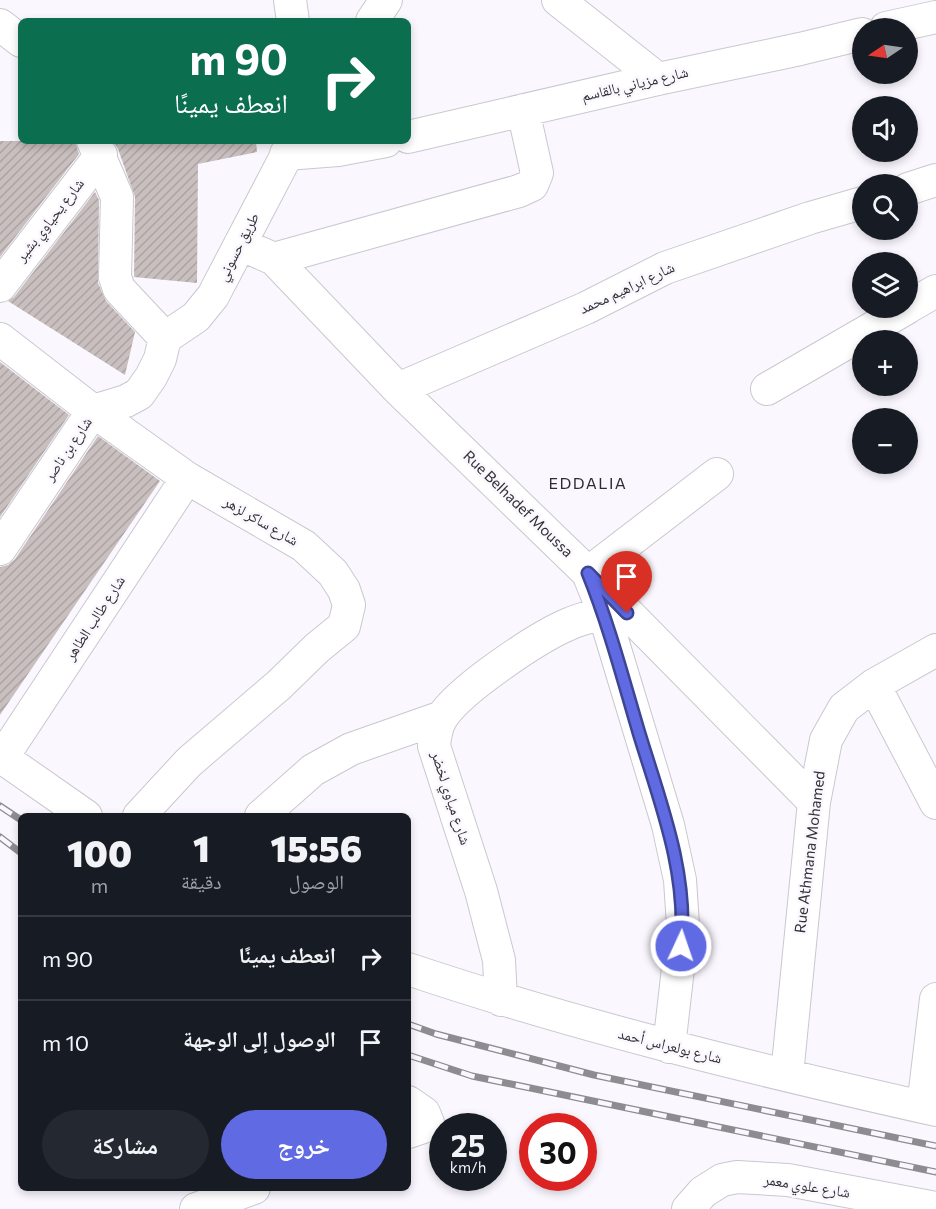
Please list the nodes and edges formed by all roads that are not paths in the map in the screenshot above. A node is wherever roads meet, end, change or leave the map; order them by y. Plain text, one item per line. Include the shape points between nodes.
1 (290, 0) edge
2 (386, 0) edge
3 (558, 0) edge
4 (936, 17) edge
5 (293, 18) edge
6 (374, 18) edge
7 (918, 21) edge
8 (0, 25) edge
9 (852, 36) edge
10 (18, 39) edge
11 (658, 79) junction
12 (523, 110) junction
13 (411, 136) edge
14 (370, 144) edge
15 (290, 147) edge
16 (97, 148) edge
17 (936, 180) edge
18 (918, 186) edge
19 (852, 206) edge
20 (240, 244) junction
21 (274, 259) junction
22 (0, 286) edge
23 (936, 291) edge
24 (918, 301) edge
25 (888, 318) edge
26 (165, 338) junction
27 (0, 339) edge
28 (398, 388) junction
29 (767, 389) dead end
30 (93, 411) junction
31 (717, 474) dead end
32 (187, 478) junction
33 (0, 549) edge
34 (588, 573) junction
35 (604, 613) junction
36 (936, 650) edge
37 (874, 685) junction
38 (442, 717) junction
39 (1, 757) edge
40 (814, 802) junction
41 (936, 803) edge
42 (82, 813) edge
43 (142, 813) edge
44 (264, 813) edge
45 (411, 970) edge
46 (936, 999) edge
47 (501, 1000) junction
48 (669, 1047) junction
49 (787, 1074) junction
50 (411, 1104) edge
51 (929, 1108) edge
52 (411, 1131) edge
53 (246, 1191) edge
54 (874, 1203) edge
55 (936, 1208) edge
56 (196, 1209) edge
57 (688, 1209) edge

1 - 5 street
2 - 6 street
3 - 11 street
4 - 7 street
8 - 10 street
9 - 11 street, شارع مزياني بالقاسم
11 - 12 street, شارع مزياني بالقاسم
12 - 13 street, شارع مزياني بالقاسم
12 - 21 street via 537,173 532,185
14 - 15 street via 338,150
15 - 20 street, طريق حسوني
16 - 22 street, شارع يحياوي بشير
16 - 26 street via 117,196 115,277 119,289
17 - 18 street
19 - 28 street, شارع ابراهيم محمد via 665,268 586,308
20 - 21 street, Rue Belhadef Moussa
20 - 26 street, طريق حسوني via 213,296 196,317
21 - 28 street, Rue Belhadef Moussa
23 - 24 street
25 - 29 street
26 - 30 street, شارع بن ناصر via 160,359 139,394
27 - 30 street, شارع ساكر لزهر
28 - 34 street, Rue Belhadef Moussa
30 - 32 street, شارع ساكر لزهر
30 - 33 street, شارع بن ناصر
31 - 34 street
32 - 39 street, شارع طالب الطاهر
32 - 43 street, شارع ساكر لزهر via 304,546 333,573 349,605 344,627 189,762
34 - 35 street
34 - 40 street, Rue Belhadef Moussa
35 - 38 street via 569,624 529,647 486,676
35 - 48 street via 668,825 680,880 683,926
36 - 37 street, Rue Athmana Mohamed
37 - 40 street, Rue Athmana Mohamed via 844,708 826,740
37 - 41 street
38 - 44 street via 351,749 313,770
38 - 47 street, شارع مياوي لخضر via 435,731 434,746 481,891 499,960
39 - 42 street
40 - 49 street, Rue Athmana Mohamed
45 - 47 street, شارع بولعراس أحمد
46 - 51 street
47 - 48 street, شارع بولعراس أحمد
48 - 49 street, شارع بولعراس أحمد
49 - 51 street, شارع بولعراس أحمد
50 - 52 street via 424,1113 428,1123
53 - 56 street
54 - 55 street, شارع علوي معمر
54 - 57 street, شارع علوي معمر via 788,1180 737,1177 722,1180 703,1192

